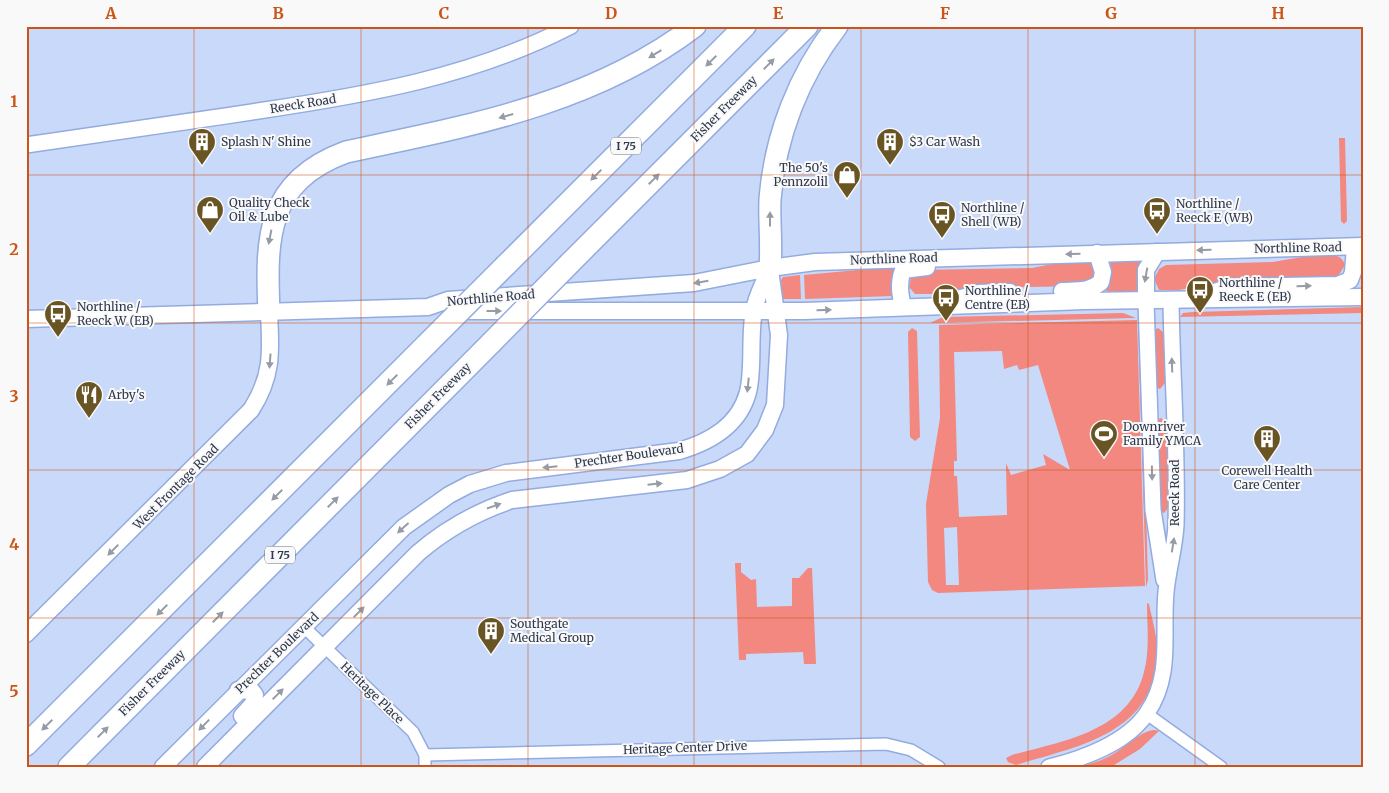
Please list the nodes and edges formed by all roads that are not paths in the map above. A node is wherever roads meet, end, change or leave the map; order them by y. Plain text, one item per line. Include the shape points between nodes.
1 (571, 26) edge
2 (695, 26) edge
3 (745, 26) edge
4 (807, 26) edge
5 (838, 26) edge
6 (26, 145) edge
7 (1359, 247) edge
8 (1156, 252) junction
9 (1097, 253) junction
10 (1050, 254) junction
11 (770, 268) junction
12 (1363, 297) edge
13 (1179, 301) junction
14 (1146, 302) junction
15 (937, 305) junction
16 (428, 307) junction
17 (903, 307) junction
18 (754, 310) junction
19 (775, 310) junction
20 (269, 312) junction
21 (26, 318) edge
22 (1174, 403) junction
23 (1150, 405) junction
24 (626, 459) junction
25 (630, 486) junction
26 (434, 504) junction
27 (450, 527) junction
28 (1166, 593) junction
29 (304, 627) junction
30 (26, 634) edge
31 (324, 647) junction
32 (238, 690) junction
33 (1146, 714) junction
34 (26, 746) edge
35 (425, 761) edge
36 (206, 766) edge
37 (69, 767) edge
38 (163, 767) edge
39 (939, 767) edge
40 (1049, 767) edge
41 (1221, 767) edge

1 - 6 street, Reeck Road via 492,60 388,90
2 -> 20 highway via 653,55 577,92 481,123 346,152 311,169 287,193 273,224 267,260
3 -> 34 highway, I 75, bridge
37 -> 4 highway, Fisher Freeway / I 75, bridge
11 -> 5 highway via 770,200 782,133 808,71
7 -> 8 main road, Northline Road
13 -> 7 main road via 1229,287 1343,283 1350,280
8 - 9 main road, Northline Road
8 -> 14 main road via 1146,270
9 -> 10 main road, Northline Road
9 - 15 main road via 1103,278 1097,286 979,292
10 - 11 main road, Northline Road via 815,262
10 - 17 main road via 1028,264 912,267 903,270 900,278
11 -> 16 main road, Northline Road via 694,283 448,300
11 - 18 main road, Prechter Boulevard
11 - 19 main road
12 - 13 main road, Northline Road
13 - 14 main road, Northline Road
22 -> 13 street, Reeck Road
14 - 15 main road, Northline Road
14 - 23 street, Reeck Road
15 - 17 main road, Northline Road
16 -> 18 main road, Northline Road via 443,311
16 - 20 main road, Northline Road
19 -> 17 main road, Northline Road
18 - 19 main road, Northline Road
18 -> 24 main road, Prechter Boulevard via 748,392 738,413 722,432 699,446 679,452
25 -> 19 main road via 687,480 720,469 746,454 765,430 775,405 779,336
20 - 21 main road, Northline Road
20 -> 30 main road, West Frontage Road via 270,368 263,390 251,410
22 - 23 street
28 -> 22 street, Reeck Road via 1176,526
23 -> 28 street, Reeck Road via 1152,510
24 - 25 main road via 619,467 619,473
24 -> 26 main road, Prechter Boulevard via 506,473 470,484
27 -> 25 main road via 512,500
26 - 27 main road via 445,505 448,509
26 -> 29 main road, Prechter Boulevard via 404,527
31 -> 27 main road via 418,553
28 - 33 street, Reeck Road via 1164,673 1158,693
29 - 31 street, Heritage Place
29 - 32 main road, Prechter Boulevard
31 - 35 street, Heritage Place via 412,731
36 -> 31 main road
32 - 36 main road via 252,691 256,699 212,747
32 -> 38 main road, Prechter Boulevard
33 - 40 street, Reeck Road via 1129,732 1112,742 1079,758
33 - 41 street
35 - 39 street, Heritage Center Drive via 886,744 911,750

